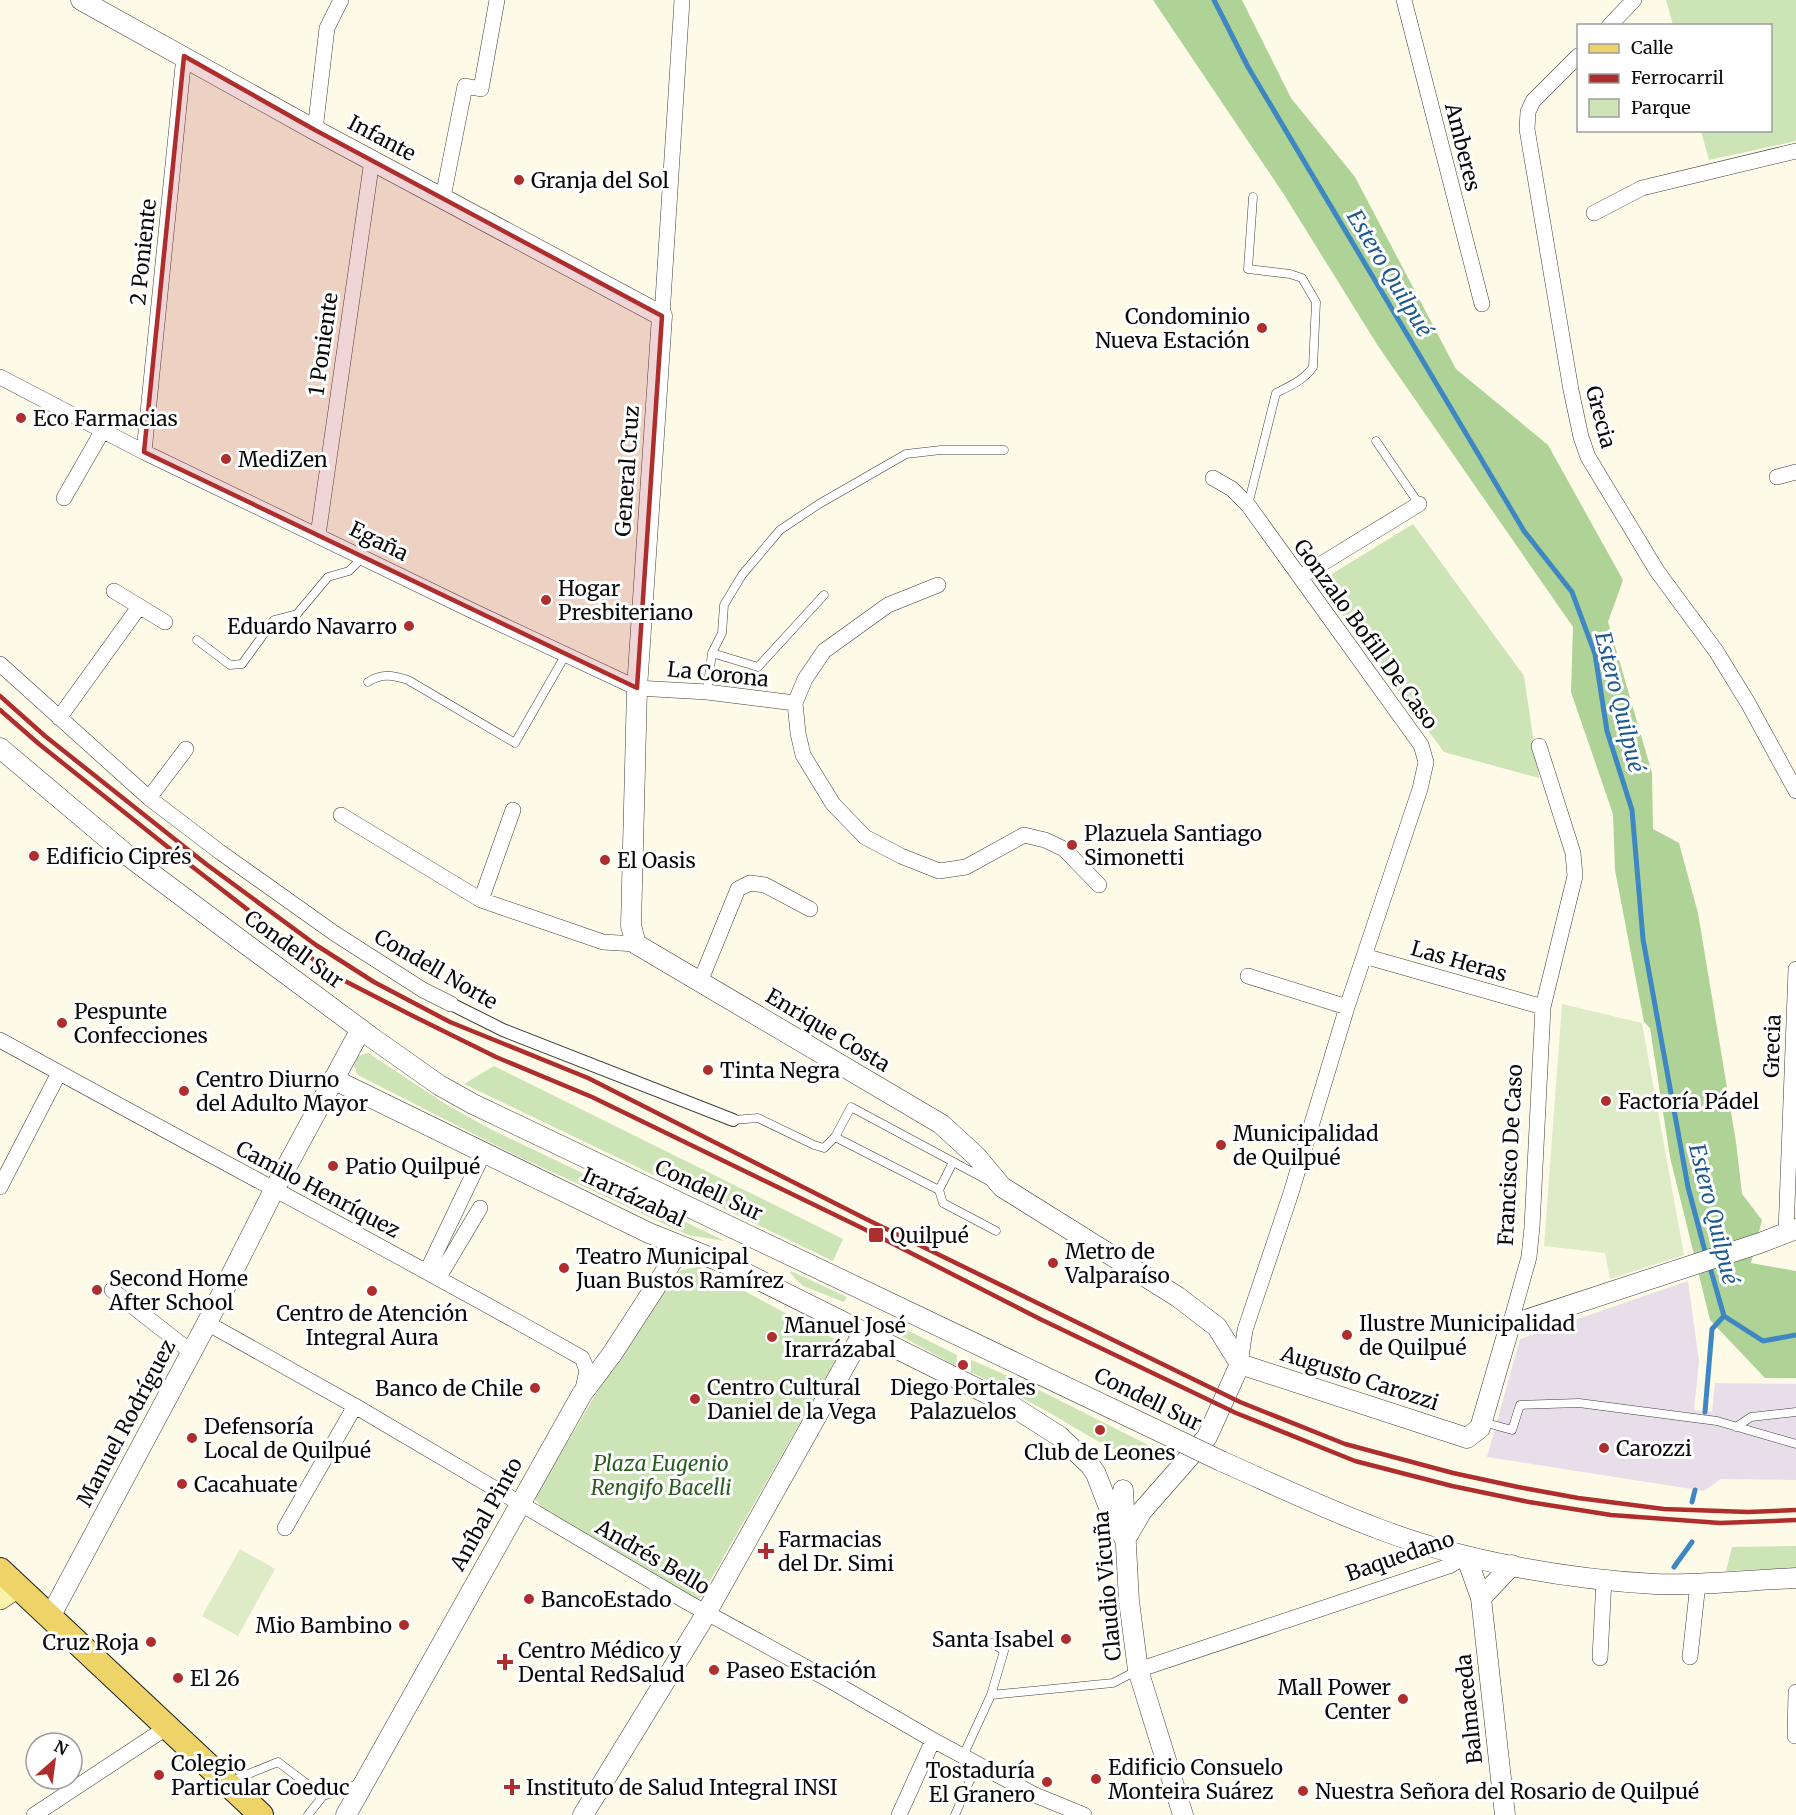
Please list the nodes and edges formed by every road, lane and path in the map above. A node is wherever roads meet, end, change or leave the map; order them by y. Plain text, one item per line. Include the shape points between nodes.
1 (81, 0) edge
2 (342, 0) edge
3 (497, 0) edge
4 (682, 0) edge
5 (1404, 0) edge
6 (1634, 0) edge
7 (1611, 24) edge
8 (184, 56) junction
9 (1577, 57) edge
10 (315, 130) junction
11 (1796, 151) edge
12 (372, 160) junction
13 (443, 197) junction
14 (1253, 197) dead end
15 (1594, 213) dead end
16 (1482, 304) dead end
17 (662, 316) junction
18 (0, 377) edge
19 (103, 430) junction
20 (1376, 441) dead end
21 (1004, 450) dead end
22 (144, 452) junction
23 (1796, 472) edge
24 (1777, 477) dead end
25 (1213, 478) dead end
26 (64, 498) dead end
27 (1419, 504) joint
28 (1248, 505) junction
29 (318, 535) junction
30 (363, 557) junction
31 (1300, 577) junction
32 (938, 585) dead end
33 (114, 591) dead end
34 (824, 595) dead end
35 (139, 607) junction
36 (165, 622) dead end
37 (197, 640) dead end
38 (712, 653) junction
39 (566, 654) junction
40 (0, 664) edge
41 (368, 682) dead end
42 (637, 687) junction
43 (707, 692) junction
44 (795, 703) junction
45 (59, 718) junction
46 (1539, 746) dead end
47 (0, 748) edge
48 (186, 749) dead end
49 (1796, 791) edge
50 (149, 798) junction
51 (513, 810) dead end
52 (341, 815) dead end
53 (1099, 885) dead end
54 (482, 900) junction
55 (810, 909) dead end
56 (636, 944) junction
57 (1364, 956) junction
58 (1796, 969) edge
59 (1248, 976) dead end
60 (700, 982) junction
61 (451, 1004) joint
62 (1543, 1006) junction
63 (1347, 1007) junction
64 (361, 1029) junction
65 (0, 1040) edge
66 (59, 1073) junction
67 (333, 1078) junction
68 (733, 1120) joint
69 (835, 1137) junction
70 (484, 1152) junction
71 (953, 1162) junction
72 (0, 1187) edge
73 (1002, 1187) junction
74 (274, 1190) junction
75 (939, 1190) junction
76 (480, 1208) dead end
77 (996, 1231) dead end
78 (1791, 1231) edge
79 (682, 1246) junction
80 (433, 1274) junction
81 (112, 1290) dead end
82 (207, 1323) junction
83 (1510, 1325) junction
84 (863, 1333) junction
85 (190, 1352) junction
86 (1240, 1364) junction
87 (582, 1394) junction
88 (355, 1406) junction
89 (1796, 1412) edge
90 (1481, 1422) junction
91 (1736, 1427) junction
92 (1467, 1437) joint
93 (1796, 1444) edge
94 (1096, 1474) junction
95 (1123, 1490) junction
96 (1161, 1490) junction
97 (519, 1504) junction
98 (285, 1528) dead end
99 (1125, 1540) junction
100 (1466, 1556) junction
101 (1512, 1565) junction
102 (0, 1570) edge
103 (1796, 1578) edge
104 (1604, 1579) junction
105 (1698, 1583) junction
106 (9, 1593) edge
107 (1481, 1598) junction
108 (706, 1612) junction
109 (50, 1617) junction
110 (992, 1643) dead end
111 (1690, 1657) dead end
112 (1600, 1659) dead end
113 (1138, 1670) junction
114 (1796, 1692) edge
115 (991, 1695) junction
116 (166, 1728) junction
117 (1795, 1736) edge
118 (933, 1740) junction
119 (970, 1760) junction
120 (365, 1782) junction
121 (225, 1783) junction
122 (323, 1796) junction
123 (256, 1814) edge
124 (34, 1815) edge
125 (308, 1815) edge
126 (346, 1815) edge
127 (583, 1815) edge
128 (899, 1815) edge
129 (955, 1815) edge
130 (1084, 1815) edge
131 (1183, 1815) edge
132 (1505, 1815) edge

1 - 8 street, Infante
2 - 10 street via 327,27
3 - 13 street via 481,89 465,86
4 - 17 street, General Cruz
5 - 16 street, Amberes
6 - 7 street
8 - 10 street, Infante
8 - 22 street, 2 Poniente
9 - 49 street, Grecia via 1533,101 1527,129 1581,437 1588,457 1619,510 1721,660
10 - 12 street, Infante
11 - 15 street via 1642,188
12 - 13 street, Infante
12 - 29 street, 1 Poniente
13 - 17 street, Infante
14 - 28 lane via 1248,269 1302,278 1316,302 1313,367 1308,375 1276,393
17 - 42 street, General Cruz
18 - 19 street, Egaña
19 - 22 street, Egaña
19 - 26 street
20 - 27 lane
21 - 38 lane via 906,454 780,530 742,575 724,604 722,633
22 - 29 street, Egaña
23 - 24 street
25 - 28 street, Gonzalo Bofill De Caso
27 - 31 street
28 - 31 street, Gonzalo Bofill De Caso
29 - 30 street, Egaña
30 - 37 lane via 349,571 328,578 297,614 274,620 242,664 230,665
30 - 39 street, Egaña
31 - 57 street, Gonzalo Bofill De Caso via 1421,746 1426,762
32 - 44 street via 888,605 824,651
33 - 35 street
34 - 38 lane via 758,667
35 - 36 street
35 - 45 street
38 - 43 lane
39 - 41 lane via 515,743 408,680 391,675
39 - 42 street, Egaña
40 - 45 street, Condell Norte
42 - 43 street, La Corona
42 - 56 street, General Cruz via 631,926
43 - 44 street, La Corona
44 - 53 street via 803,755 833,804 865,837 939,871 966,867 1024,835 1064,849
45 - 50 street, Condell Norte
46 - 62 street, Francisco De Caso via 1573,853 1575,876
47 - 64 street, Condell Sur via 127,855
48 - 50 street
50 - 61 street, Condell Norte via 334,933
51 - 54 street
52 - 54 street, Enrique Costa
54 - 56 street, Enrique Costa via 603,942
55 - 60 street via 765,885 750,883 738,889
56 - 60 street, Enrique Costa
57 - 62 street, Las Heras
57 - 63 street, Gonzalo Bofill De Caso
58 - 78 street, Grecia
59 - 63 street
60 - 73 street, Enrique Costa via 941,1124
61 - 68 street, Condell Norte via 503,1030
62 - 83 street, Francisco De Caso via 1529,1257
63 - 86 street, Gonzalo Bofill De Caso via 1245,1330
64 - 67 street, Manuel Rodríguez
64 - 100 street, Condell Sur, bridge via 439,1085 473,1104 1221,1461 1381,1530
65 - 66 street, Camilo Henríquez
66 - 72 street
66 - 74 street, Camilo Henríquez
67 - 70 street, Irarrázabal
67 - 74 street, Manuel Rodríguez
68 - 69 lane via 758,1118 824,1148
69 - 71 lane via 851,1107
69 - 75 lane
70 - 79 street, Irarrázabal
70 - 80 street
71 - 73 lane
71 - 75 lane
73 - 86 street, Enrique Costa via 1178,1297 1217,1327
74 - 80 street, Camilo Henríquez
74 - 82 street, Manuel Rodríguez
75 - 77 lane via 943,1203
76 - 80 street
78 - 83 street
79 - 84 street, Irarrázabal via 729,1265
79 - 87 street, Aníbal Pinto
80 - 87 street, Camilo Henríquez via 582,1358 587,1370
81 - 85 street
82 - 85 street, Manuel Rodríguez
82 - 88 street, Andrés Bello
83 - 90 street, Francisco De Caso
84 - 94 street, Irarrázabal via 1012,1406 1059,1436
84 - 108 street
85 - 109 street, Manuel Rodríguez
86 - 92 street, Augusto Carozzi
86 - 96 street via 1207,1437
87 - 97 street, Aníbal Pinto
88 - 97 street, Andrés Bello
88 - 98 street
89 - 91 lane via 1751,1417
90 - 91 lane via 1512,1430 1520,1406 1580,1403 1717,1421
90 - 92 street, Francisco De Caso via 1480,1428
91 - 93 lane
94 - 95 street, Irarrázabal
94 - 99 street, Irarrázabal
95 - 96 street via 1139,1494
95 - 99 street, Claudio Vicuña
96 - 99 street via 1142,1511
97 - 108 street, Andrés Bello
97 - 120 street, Aníbal Pinto
99 - 113 street, Claudio Vicuña via 1128,1601
100 - 101 street, Baquedano
100 - 107 street, Balmaceda
100 - 113 street, Baquedano via 1449,1566
101 - 104 street, Baquedano
101 - 107 street
102 - 106 main road
103 - 105 street, Baquedano
104 - 105 street, Baquedano
104 - 112 street
105 - 111 street
106 - 109 main road
107 - 132 street, Balmaceda
108 - 118 street, Andrés Bello
108 - 127 street
109 - 116 main road
110 - 115 lane via 1004,1651
113 - 115 lane via 1113,1683
113 - 131 street, Claudio Vicuña
114 - 117 street
115 - 119 lane
116 - 121 main road
116 - 124 street
118 - 119 street, Andrés Bello
118 - 128 street
119 - 129 lane
119 - 130 street, Andrés Bello via 1035,1795
120 - 122 lane
120 - 126 street, Aníbal Pinto
121 - 122 lane via 278,1762
121 - 123 main road
122 - 125 lane

